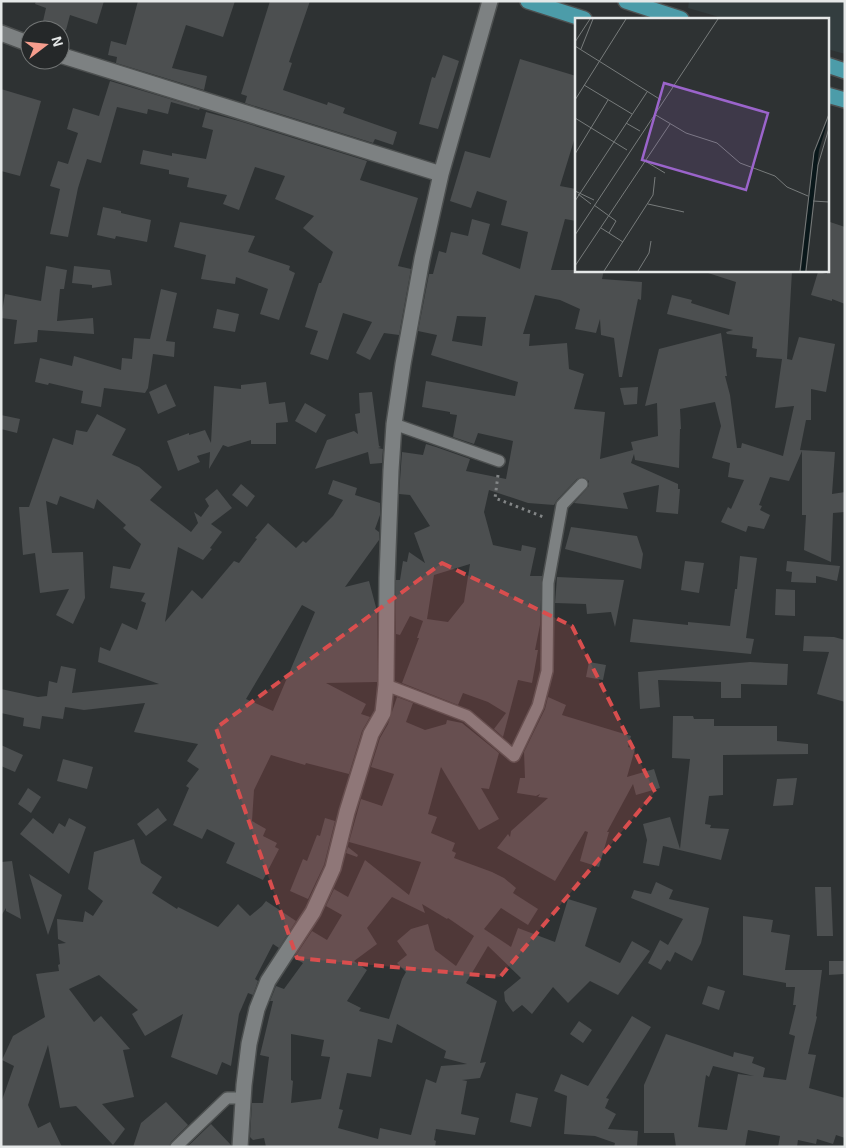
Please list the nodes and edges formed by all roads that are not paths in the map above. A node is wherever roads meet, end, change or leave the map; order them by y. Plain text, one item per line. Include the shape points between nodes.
1 (490, 1) edge
2 (528, 1) edge
3 (626, 1) edge
4 (659, 6) edge
5 (581, 18) edge
6 (679, 18) edge
7 (1, 33) edge
8 (20, 40) edge
9 (70, 58) edge
10 (828, 65) edge
11 (845, 70) edge
12 (828, 95) edge
13 (845, 100) edge
14 (441, 174) junction
15 (394, 424) junction
16 (499, 461) road end
17 (582, 484) dead end
18 (386, 685) junction
19 (243, 1098) junction
20 (176, 1147) edge
21 (240, 1147) edge

1 - 14 street
2 - 5 highway
3 - 4 highway
4 - 6 highway
7 - 8 street
9 - 14 street
10 - 11 highway
12 - 13 highway
14 - 15 street via 422,259
15 - 16 lane
15 - 18 street
17 - 18 lane via 562,505 548,584 547,671 538,706 514,756 467,716
18 - 19 street via 383,713 371,734 333,868 313,912 268,981 257,1009
19 - 20 lane via 226,1098
19 - 21 street

